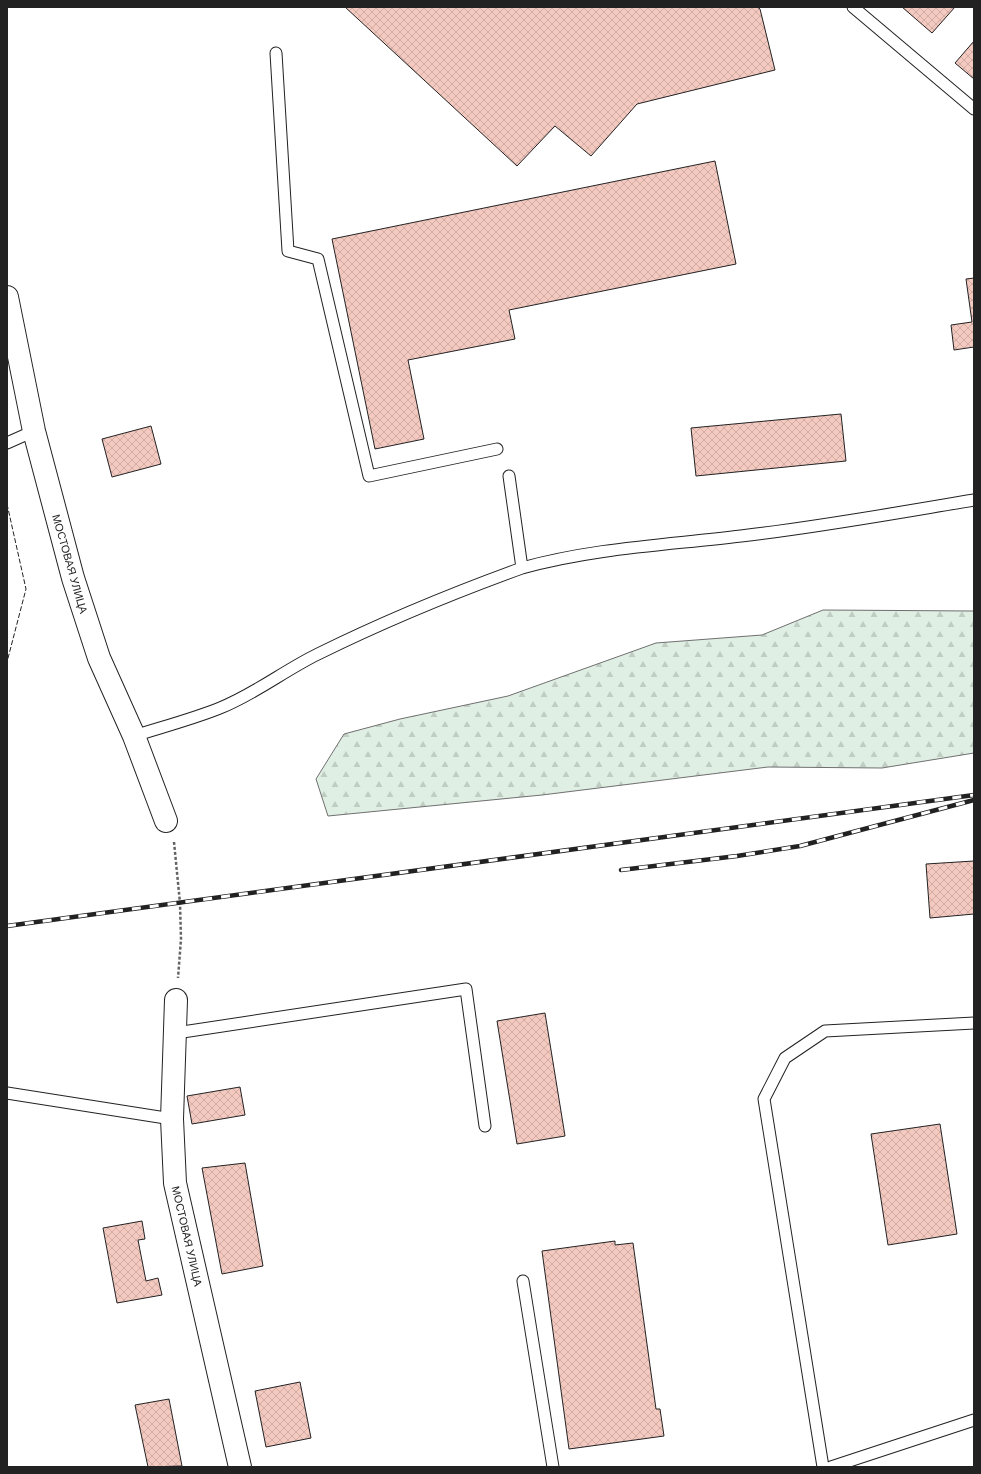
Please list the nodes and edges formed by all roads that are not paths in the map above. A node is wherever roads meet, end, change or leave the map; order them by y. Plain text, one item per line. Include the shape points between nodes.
1 (853, 7) edge
2 (276, 53) dead end
3 (974, 109) edge
4 (7, 297) edge
5 (34, 431) junction
6 (7, 443) edge
7 (497, 449) dead end
8 (509, 476) dead end
9 (974, 500) edge
10 (522, 568) junction
11 (134, 736) junction
12 (166, 821) road end
13 (176, 1000) road end
14 (974, 1023) edge
15 (176, 1033) junction
16 (7, 1093) edge
17 (172, 1119) junction
18 (485, 1126) dead end
19 (523, 1281) dead end
20 (974, 1420) edge
21 (240, 1467) edge
22 (553, 1467) edge
23 (822, 1467) edge
24 (831, 1467) edge

1 - 3 lane
2 - 7 lane via 288,251 318,259 368,476
4 - 5 street, МОСТОВАЯ УЛИЦА
5 - 6 lane
5 - 11 street, МОСТОВАЯ УЛИЦА via 88,627
8 - 10 lane
9 - 10 lane via 774,532 614,549
10 - 11 lane via 454,593 362,633 316,655 220,708
11 - 12 street, МОСТОВАЯ УЛИЦА
13 - 15 street, МОСТОВАЯ УЛИЦА
14 - 23 lane via 825,1031 785,1058 764,1099
15 - 17 street, МОСТОВАЯ УЛИЦА
15 - 18 lane via 466,989
16 - 17 lane
17 - 21 street, МОСТОВАЯ УЛИЦА via 175,1183
19 - 22 lane
20 - 24 lane

